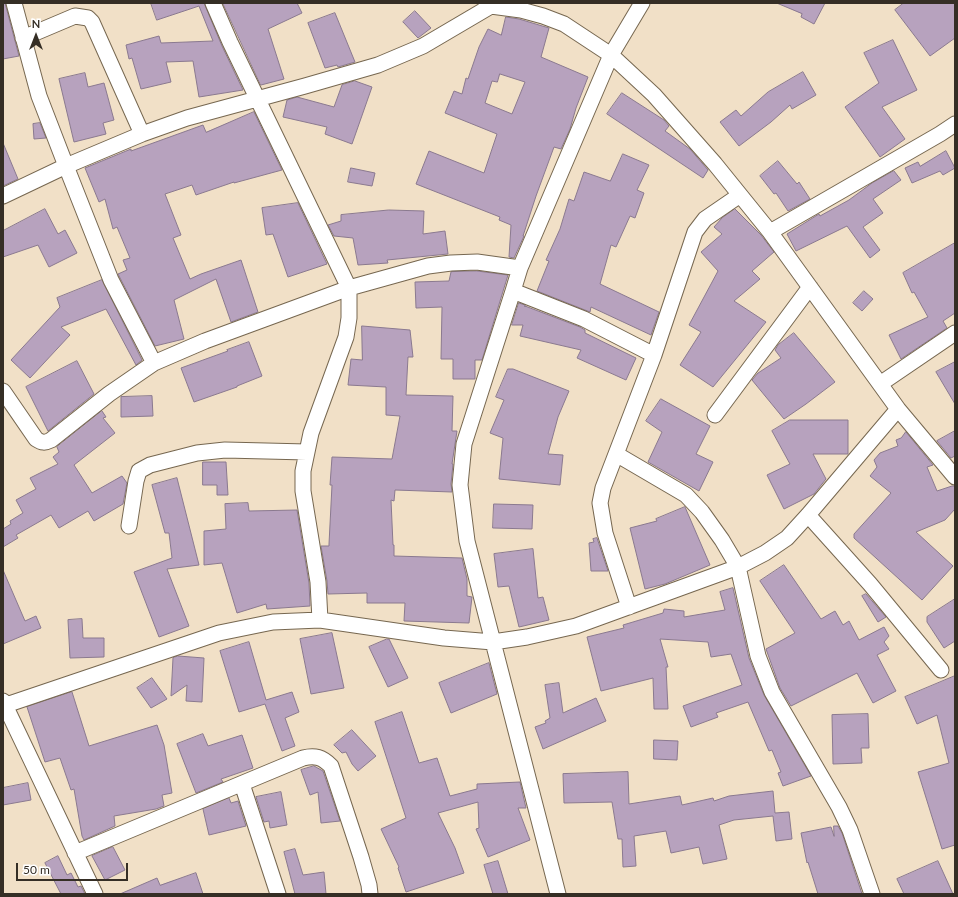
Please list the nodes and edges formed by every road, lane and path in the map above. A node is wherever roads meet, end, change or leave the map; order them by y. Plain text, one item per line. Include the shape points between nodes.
1 (213, 3) edge
2 (642, 3) edge
3 (488, 4) edge
4 (11, 11) edge
5 (23, 38) junction
6 (611, 55) junction
7 (258, 99) junction
8 (955, 124) edge
9 (142, 134) junction
10 (66, 166) junction
11 (740, 195) junction
12 (3, 196) edge
13 (770, 232) junction
14 (520, 268) junction
15 (810, 286) junction
16 (349, 288) junction
17 (512, 291) junction
18 (955, 333) edge
19 (654, 355) junction
20 (154, 363) junction
21 (880, 384) junction
22 (3, 391) edge
23 (898, 409) junction
24 (715, 415) dead end
25 (307, 452) junction
26 (616, 454) junction
27 (955, 476) edge
28 (808, 515) junction
29 (129, 526) dead end
30 (738, 567) junction
31 (629, 607) junction
32 (320, 620) junction
33 (493, 642) junction
34 (941, 670) dead end
35 (4, 704) edge
36 (242, 784) junction
37 (75, 852) junction
38 (95, 894) edge
39 (278, 894) edge
40 (370, 894) edge
41 (558, 894) edge
42 (872, 894) edge

1 - 7 street
2 - 6 street
3 - 6 street via 521,10 564,24
3 - 7 street via 422,46 378,64
4 - 5 street
5 - 9 street via 75,16 88,18
5 - 10 street via 40,96
6 - 11 street via 654,95
6 - 14 street
7 - 9 street via 187,118
7 - 16 street
8 - 13 street
9 - 10 street
10 - 12 street
10 - 20 street via 111,280
11 - 13 street
11 - 19 street via 705,219 694,232
13 - 15 street
14 - 16 street via 477,262 451,263 428,266
14 - 17 street
15 - 21 street
15 - 24 street
16 - 20 street via 205,341
16 - 25 street via 346,337
17 - 19 street via 584,319
17 - 33 street via 464,444 460,485 467,541
18 - 21 street
19 - 26 street
20 - 22 street via 46,443 36,439
21 - 23 street
23 - 27 street
23 - 28 street
25 - 29 street via 225,450 197,453 150,465 139,472
25 - 32 street via 303,471 303,492 318,582
26 - 30 street via 686,495 706,517
26 - 31 street via 600,503 605,533
28 - 30 street via 787,538
28 - 34 street via 870,584
30 - 31 street
30 - 42 street via 758,656 772,692 839,807 850,830
31 - 33 street via 576,626 527,638
32 - 33 street via 444,638
32 - 35 street via 273,622 219,633
33 - 41 street
35 - 37 street
36 - 37 street
36 - 39 street
36 - 40 street via 303,758 310,756 326,760 331,766 357,843
37 - 38 street

